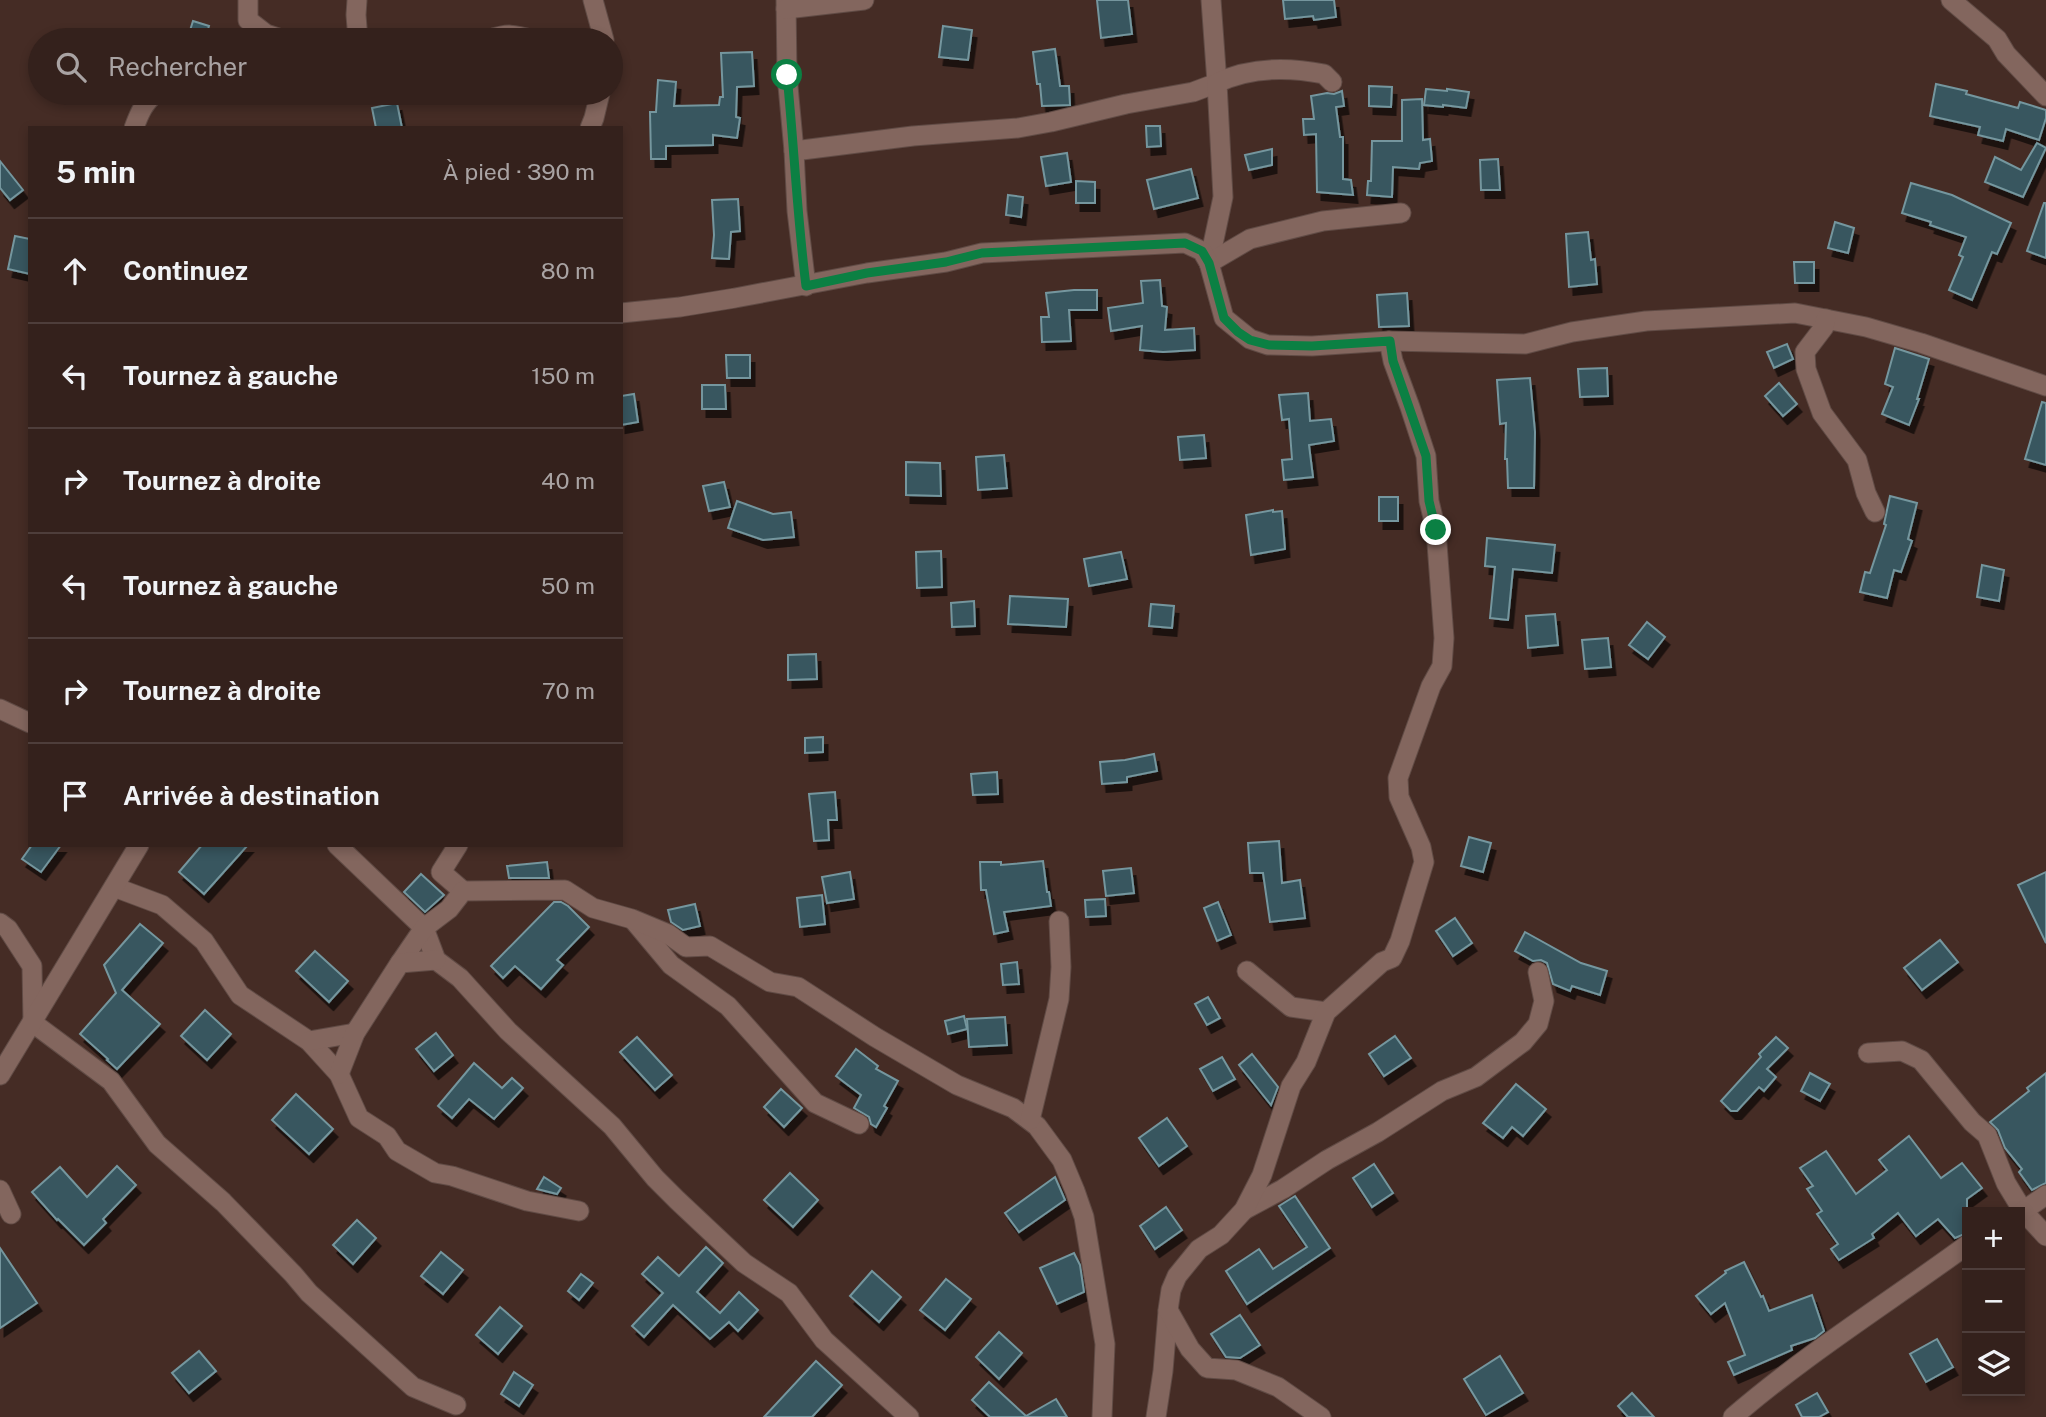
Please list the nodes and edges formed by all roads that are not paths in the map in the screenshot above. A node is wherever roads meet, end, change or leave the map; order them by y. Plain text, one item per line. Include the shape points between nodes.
1 (248, 0) edge
2 (357, 0) edge
3 (593, 0) edge
4 (864, 0) edge
5 (1211, 0) edge
6 (1951, 0) edge
7 (786, 4) edge
8 (258, 28) edge
9 (357, 28) edge
10 (601, 28) edge
11 (1332, 82) dead end
12 (1217, 83) junction
13 (2046, 96) edge
14 (144, 105) edge
15 (597, 105) edge
16 (135, 126) edge
17 (591, 126) edge
18 (794, 151) junction
19 (1401, 213) dead end
20 (1209, 263) junction
21 (806, 286) junction
22 (623, 313) edge
23 (1826, 319) junction
24 (1390, 341) junction
25 (2046, 386) edge
26 (1875, 512) dead end
27 (0, 709) edge
28 (28, 722) edge
29 (138, 847) edge
30 (339, 847) edge
31 (457, 847) edge
32 (114, 887) junction
33 (463, 891) junction
34 (632, 919) junction
35 (1059, 921) dead end
36 (0, 923) edge
37 (424, 928) junction
38 (436, 960) junction
39 (400, 963) junction
40 (1247, 971) dead end
41 (1538, 972) dead end
42 (1326, 1012) junction
43 (33, 1023) junction
44 (355, 1033) junction
45 (309, 1041) junction
46 (1868, 1053) dead end
47 (339, 1074) junction
48 (0, 1075) edge
49 (1030, 1120) junction
50 (859, 1124) dead end
51 (0, 1190) edge
52 (2046, 1195) edge
53 (2016, 1207) edge
54 (1244, 1210) junction
55 (579, 1211) dead end
56 (11, 1214) dead end
57 (2025, 1215) edge
58 (2025, 1222) edge
59 (2043, 1233) edge
60 (1962, 1249) edge
61 (1168, 1310) junction
62 (456, 1405) dead end
63 (909, 1417) edge
64 (1102, 1417) edge
65 (1156, 1417) edge
66 (1321, 1417) edge
67 (1732, 1417) edge

1 - 8 street via 248,20
2 - 9 street
3 - 10 street
4 - 7 street
5 - 12 street
6 - 13 street via 1997,39
7 - 18 street
11 - 12 street via 1324,74 1281,70 1243,73
12 - 18 street via 1194,92 1018,128
12 - 20 street via 1223,197
14 - 16 street
15 - 17 street
18 - 21 street
19 - 20 street via 1323,221 1250,239
20 - 21 street via 1202,251 1185,243 1087,247 982,253
20 - 24 street via 1224,318 1250,340 1312,346
21 - 22 street
23 - 24 street via 1784,313 1646,321 1525,344
23 - 25 street via 1921,343
23 - 26 street via 1805,352 1806,369 1822,413 1857,460
24 - 42 street via 1426,456 1444,639 1442,666 1398,779 1399,797 1424,862 1392,958
27 - 28 street
29 - 32 street
30 - 37 street
31 - 33 street via 441,872
32 - 43 street
32 - 45 street via 162,905 204,941 240,995
33 - 34 street via 565,890 593,908
33 - 37 street
34 - 49 street via 686,947 710,946 770,982 798,987 957,1085
34 - 50 street via 671,965 728,1006 815,1103
35 - 49 street via 1059,999
36 - 43 street via 32,966
37 - 38 street
37 - 39 street
38 - 39 street
38 - 63 street via 612,1126 677,1200 744,1263 789,1293 824,1340
39 - 44 street
40 - 42 street via 1291,1007
41 - 54 street via 1544,1001 1538,1024 1523,1042 1476,1077 1442,1091
42 - 54 street via 1291,1086 1262,1175
43 - 48 street
43 - 62 street via 111,1081 157,1144 413,1387
44 - 45 street
44 - 47 street
45 - 47 street
46 - 53 street via 1902,1051 1921,1060 1987,1135
47 - 55 street via 359,1118 387,1136 397,1151 435,1173 527,1201
49 - 64 street via 1062,1160 1084,1217 1105,1344
51 - 56 street
52 - 57 street
54 - 61 street via 1221,1235 1199,1249 1177,1276
58 - 59 street
60 - 67 street
61 - 65 street
61 - 66 street via 1189,1349 1207,1368 1236,1370 1278,1387

